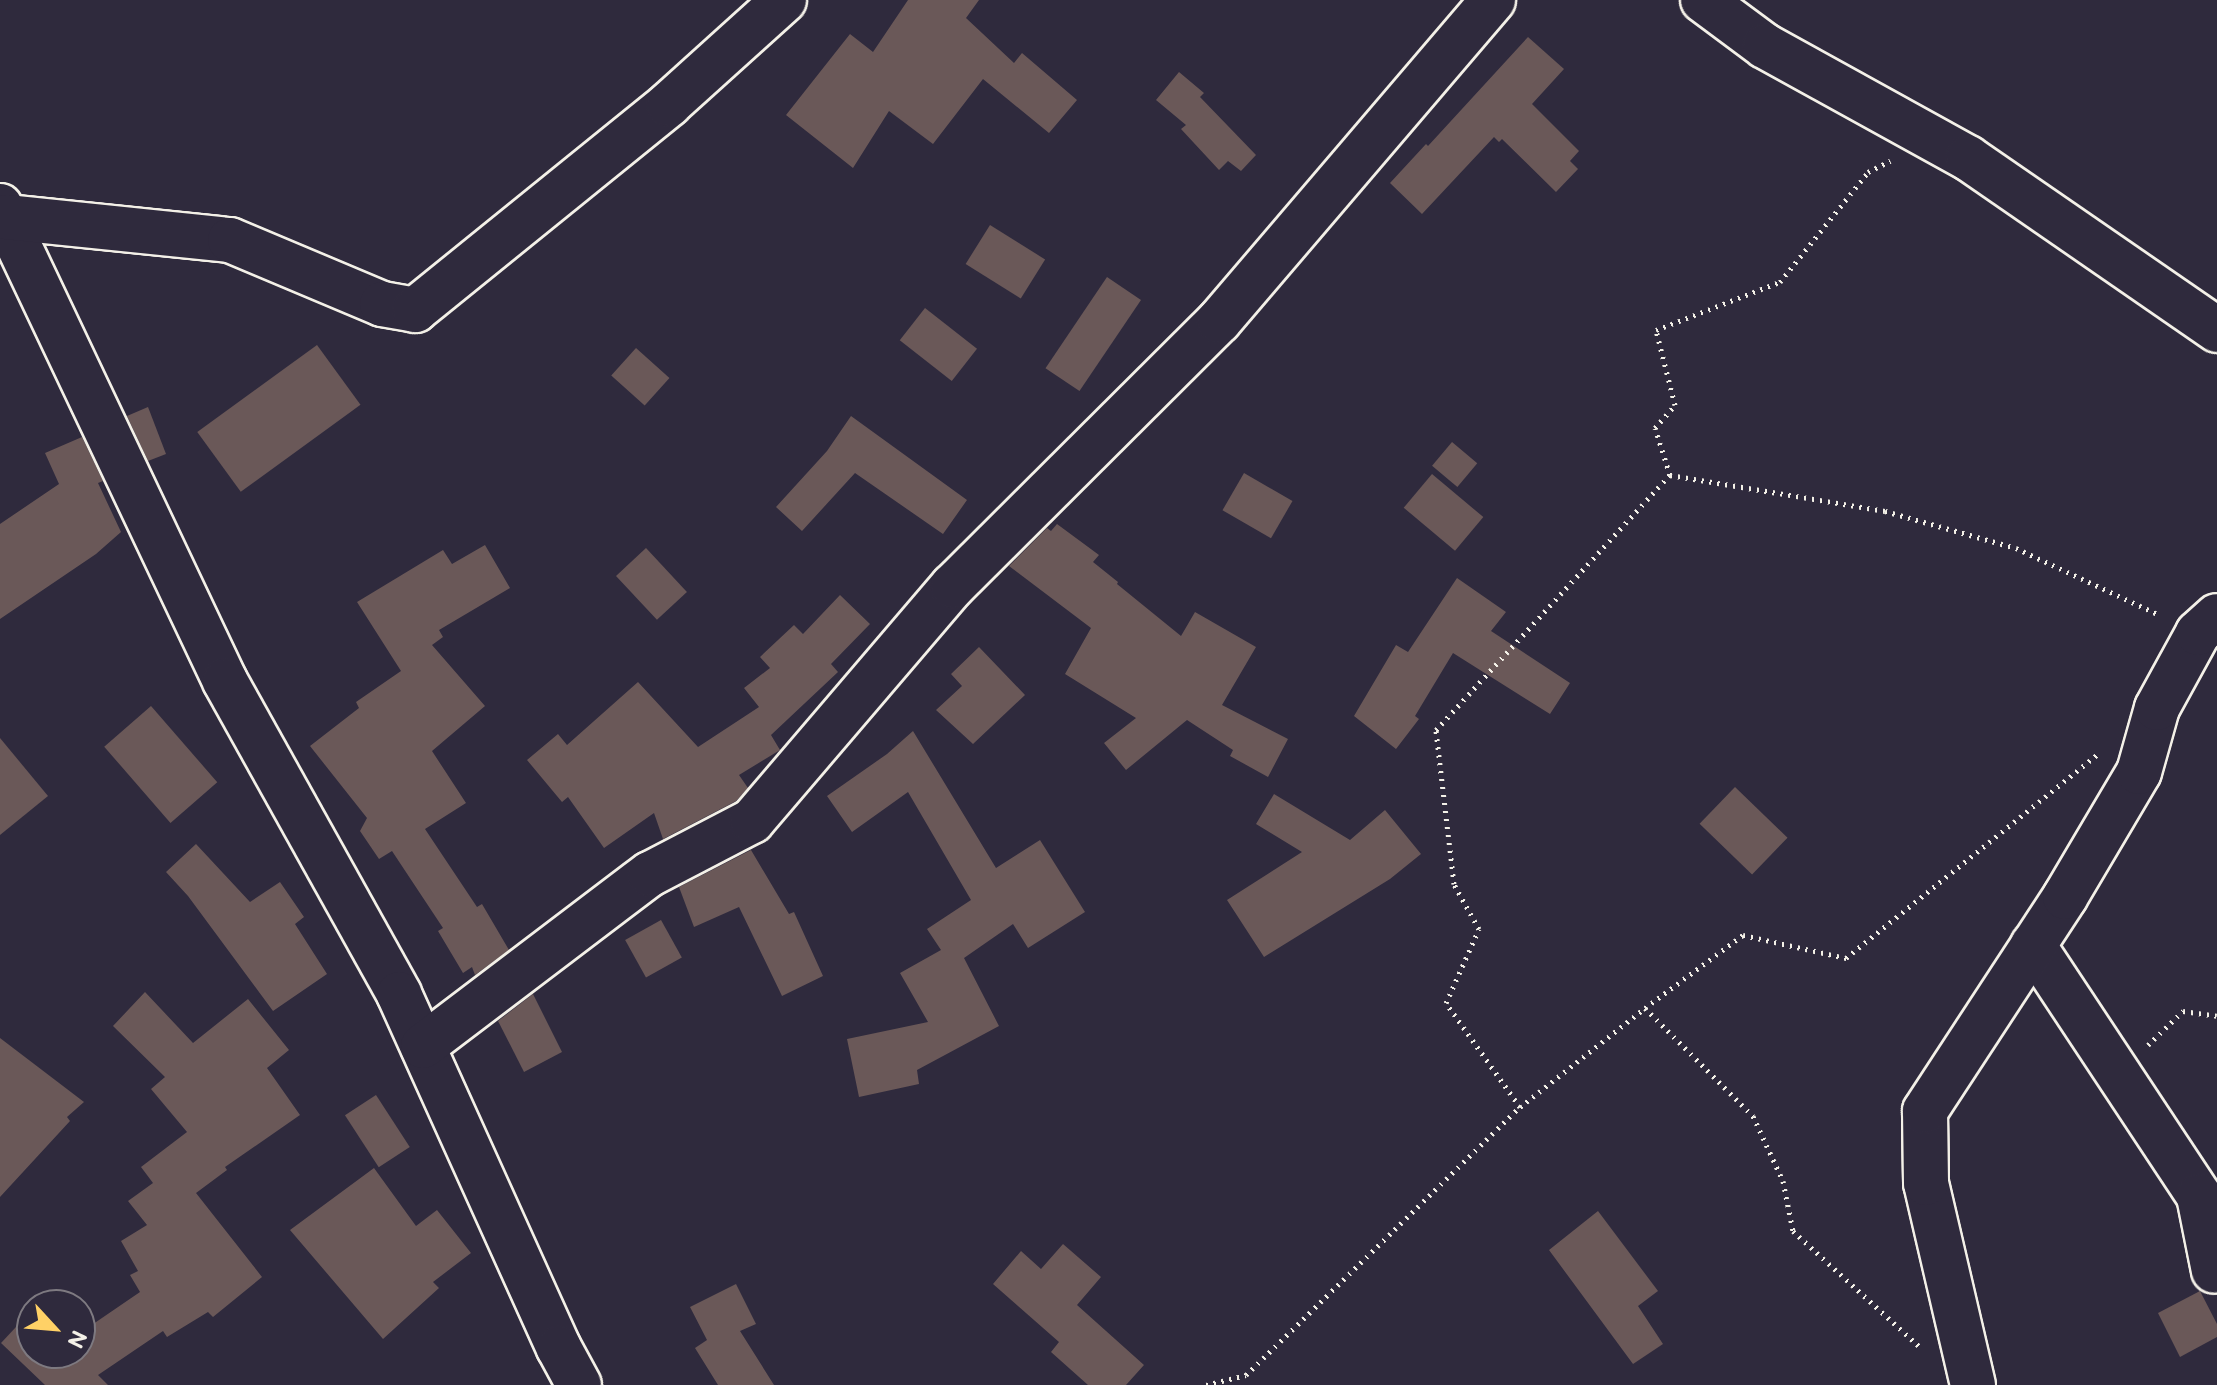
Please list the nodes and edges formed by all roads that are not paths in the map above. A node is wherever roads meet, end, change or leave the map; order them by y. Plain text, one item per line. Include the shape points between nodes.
1 (784, 0) edge
2 (1493, 0) edge
3 (1703, 0) edge
4 (3, 211) edge
5 (2217, 330) edge
6 (2207, 624) edge
7 (2033, 945) junction
8 (423, 1046) junction
9 (2214, 1271) dead end
10 (579, 1385) edge
11 (1973, 1385) edge

1 - 4 street via 669,104 415,310 382,304 230,240
2 - 8 street via 1219,321 953,586 752,821 650,874
3 - 5 street via 1765,46 1968,158
4 - 8 street via 225,681
6 - 7 street via 2157,708 2139,772
7 - 9 street via 2199,1196
7 - 11 street via 1925,1111 1926,1183
8 - 10 street

